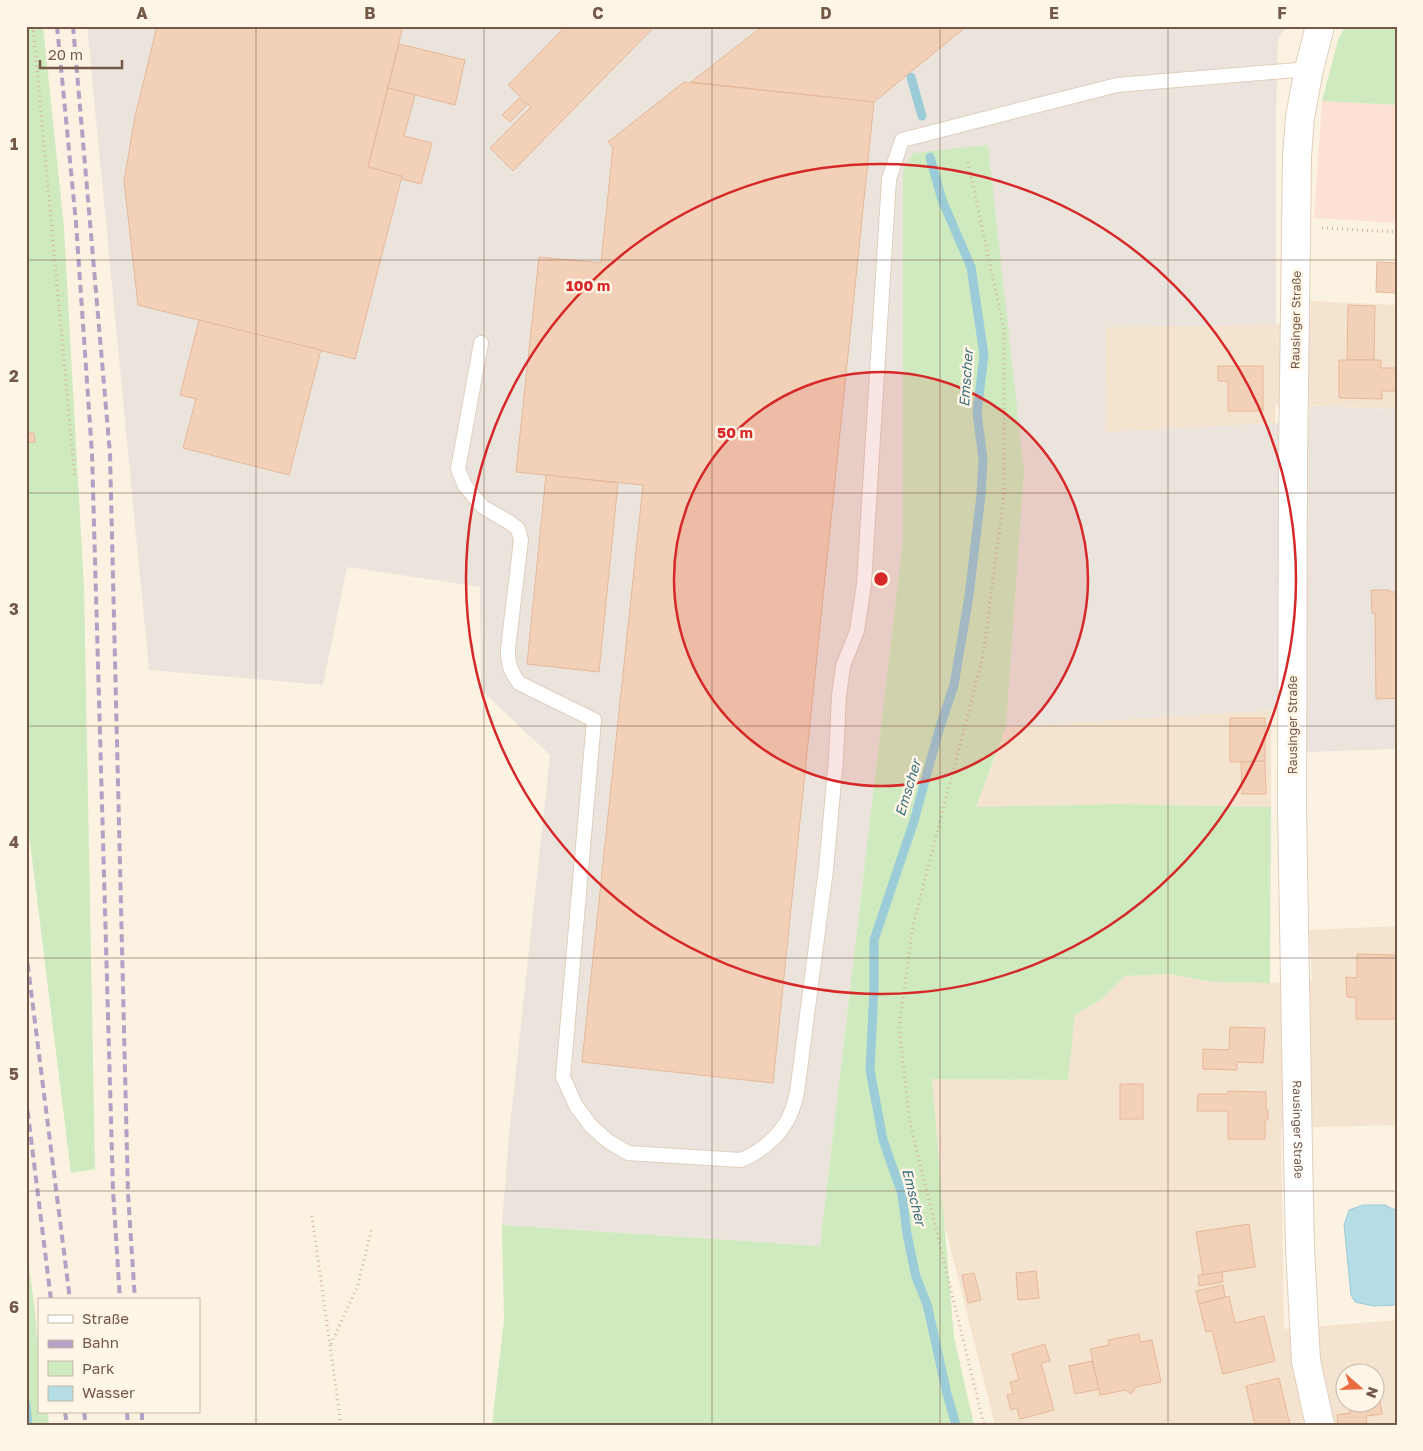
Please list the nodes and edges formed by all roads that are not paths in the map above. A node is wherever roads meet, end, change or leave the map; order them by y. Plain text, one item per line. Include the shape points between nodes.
1 (1320, 26) edge
2 (1309, 70) junction
3 (481, 343) dead end
4 (1320, 1425) edge

1 - 2 street, Rausinger Straße
2 - 3 lane via 1117,85 902,140 889,178 864,584 857,631 843,666 826,860 799,1077 794,1106 781,1130 754,1155 741,1160 628,1153 591,1126 576,1106 563,1077 594,720 519,683 508,664 521,540 518,529 483,507 465,486 458,469
2 - 4 street, Rausinger Straße via 1297,157 1292,808 1300,1248 1306,1361

